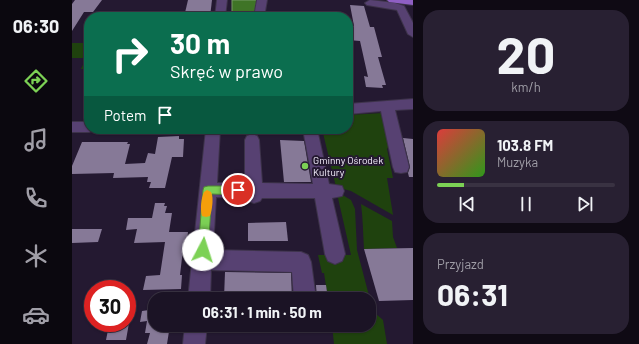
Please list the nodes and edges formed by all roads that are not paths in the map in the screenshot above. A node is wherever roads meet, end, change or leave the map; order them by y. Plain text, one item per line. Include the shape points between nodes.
1 (222, 0) edge
2 (262, 0) edge
3 (393, 0) edge
4 (413, 2) edge
5 (376, 5) dead end
6 (221, 12) edge
7 (260, 12) edge
8 (413, 34) edge
9 (413, 104) edge
10 (387, 106) junction
11 (353, 109) edge
12 (84, 126) edge
13 (72, 127) edge
14 (213, 134) edge
15 (312, 134) edge
16 (252, 140) dead end
17 (401, 167) dead end
18 (208, 190) junction
19 (329, 191) junction
20 (253, 194) junction
21 (335, 254) dead end
22 (202, 260) junction
23 (200, 292) edge
24 (304, 292) edge
25 (195, 332) edge
26 (194, 344) edge

1 - 6 street
2 - 7 street
3 - 4 main road
5 - 8 street via 397,6 403,10
9 - 10 street
10 - 11 street
10 - 17 street
12 - 13 street
14 - 18 street
15 - 19 street
16 - 20 street
18 - 20 street
18 - 22 street
19 - 20 street
19 - 21 street
22 - 23 street
22 - 24 street via 300,262
25 - 26 street

